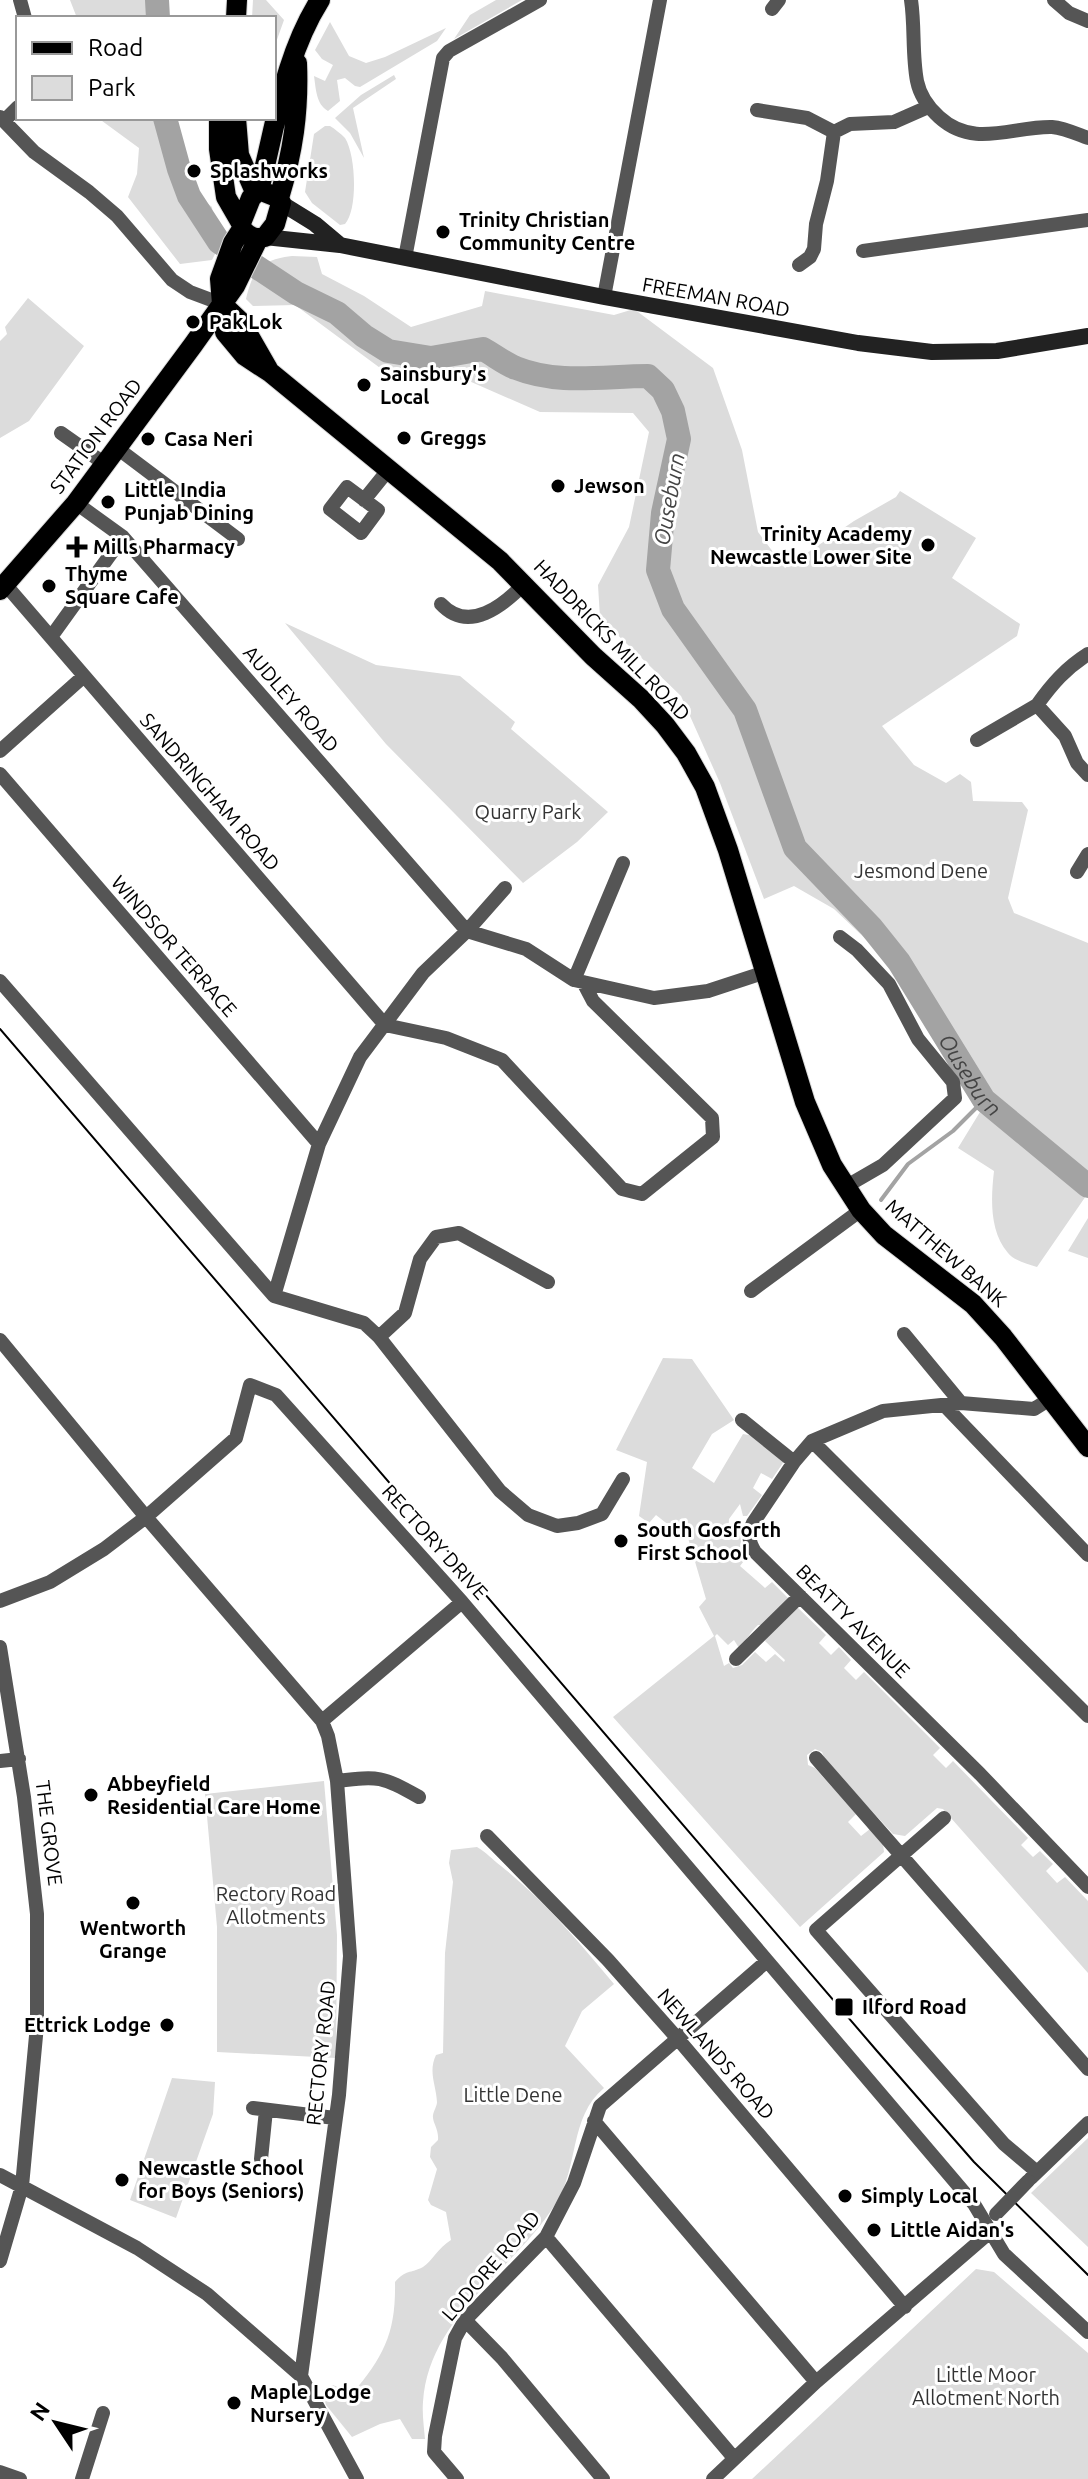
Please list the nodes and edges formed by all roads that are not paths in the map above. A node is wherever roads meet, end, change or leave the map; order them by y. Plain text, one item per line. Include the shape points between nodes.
1 (320, 0) edge
2 (540, 0) edge
3 (660, 0) edge
4 (911, 0) edge
5 (1054, 0) edge
6 (1088, 21) edge
7 (296, 47) junction
8 (928, 107) junction
9 (757, 110) dead end
10 (276, 118) edge
11 (2, 119) edge
12 (219, 120) edge
13 (236, 120) edge
14 (276, 120) edge
15 (834, 132) junction
16 (1088, 138) edge
17 (237, 144) junction
18 (268, 155) junction
19 (257, 191) junction
20 (280, 200) junction
21 (1088, 220) edge
22 (245, 245) junction
23 (340, 245) junction
24 (863, 251) dead end
25 (405, 258) junction
26 (799, 265) dead end
27 (604, 297) junction
28 (222, 304) junction
29 (1088, 336) edge
30 (61, 433) dead end
31 (111, 456) junction
32 (389, 469) junction
33 (364, 500) dead end
34 (76, 503) junction
35 (123, 537) junction
36 (238, 539) dead end
37 (525, 583) junction
38 (3, 587) edge
39 (441, 604) dead end
40 (51, 637) junction
41 (1088, 654) edge
42 (84, 676) junction
43 (1037, 705) junction
44 (977, 740) dead end
45 (0, 751) edge
46 (1088, 775) edge
47 (2, 782) edge
48 (1088, 854) edge
49 (623, 863) dead end
50 (1077, 872) dead end
51 (505, 888) dead end
52 (467, 931) junction
53 (840, 937) dead end
54 (766, 972) junction
55 (0, 981) edge
56 (578, 981) junction
57 (385, 1025) junction
58 (319, 1144) junction
59 (845, 1187) junction
60 (861, 1210) junction
61 (548, 1282) dead end
62 (751, 1291) dead end
63 (274, 1296) junction
64 (904, 1334) dead end
65 (379, 1337) junction
66 (0, 1340) edge
67 (1050, 1399) junction
68 (961, 1403) junction
69 (945, 1406) junction
70 (742, 1420) dead end
71 (812, 1441) junction
72 (1088, 1447) edge
73 (794, 1462) junction
74 (623, 1479) dead end
75 (146, 1517) junction
76 (1088, 1555) edge
77 (800, 1596) junction
78 (0, 1601) edge
79 (462, 1602) junction
80 (0, 1647) edge
81 (736, 1659) dead end
82 (1088, 1716) edge
83 (322, 1721) junction
84 (816, 1758) dead end
85 (19, 1759) junction
86 (0, 1761) edge
87 (337, 1781) junction
88 (419, 1797) dead end
89 (944, 1818) dead end
90 (487, 1836) dead end
91 (901, 1855) junction
92 (1088, 1887) edge
93 (767, 1961) junction
94 (678, 2039) junction
95 (1088, 2069) edge
96 (335, 2118) junction
97 (594, 2121) junction
98 (1088, 2123) edge
99 (261, 2159) dead end
100 (0, 2175) edge
101 (1032, 2177) junction
102 (22, 2186) junction
103 (987, 2230) junction
104 (546, 2237) junction
105 (0, 2261) edge
106 (905, 2307) junction
107 (465, 2320) junction
108 (1088, 2332) edge
109 (301, 2376) junction
110 (816, 2382) junction
111 (103, 2413) dead end
112 (734, 2458) junction
113 (0, 2472) edge
114 (20, 2479) edge
115 (82, 2479) edge
116 (357, 2479) edge
117 (457, 2479) edge
118 (603, 2479) edge
119 (713, 2479) edge

1 - 7 main road
2 - 25 street via 443,58
3 - 27 street
4 - 8 street via 917,81
5 - 6 street
7 - 10 main road
7 - 20 main road via 298,109
8 - 15 street via 894,122 850,124
8 - 16 street via 960,131 979,135 1054,127
9 - 15 street via 807,118
11 - 28 street via 34,152 117,216 172,280
12 - 22 main road via 226,197
13 - 17 main road
14 - 18 main road
15 - 26 street via 814,249
17 - 18 main road via 258,156
17 - 19 main road
18 - 19 main road
19 - 20 main road
19 - 22 main road
20 - 22 main road via 275,224
20 - 23 street, FREEMAN ROAD
21 - 24 street
22 - 23 street, FREEMAN ROAD
22 - 28 main road, STATION ROAD
23 - 25 street, FREEMAN ROAD
25 - 27 street, FREEMAN ROAD
27 - 29 street, FREEMAN ROAD via 932,352 997,351
28 - 31 main road, STATION ROAD
28 - 32 main road, HADDRICKS MILL ROAD via 241,322 271,373
30 - 31 street
31 - 34 main road, STATION ROAD
31 - 36 street
32 - 33 street
32 - 37 main road, HADDRICKS MILL ROAD
34 - 35 street, AUDLEY ROAD
34 - 38 main road, STATION ROAD
35 - 40 street
35 - 52 street, AUDLEY ROAD
37 - 39 street via 496,610 474,616 450,613
37 - 54 main road, HADDRICKS MILL ROAD via 641,699 686,753 710,799
38 - 40 street, SANDRINGHAM ROAD
40 - 42 street, SANDRINGHAM ROAD
41 - 43 street via 1053,682
42 - 45 street
42 - 57 street, SANDRINGHAM ROAD
43 - 44 street
43 - 46 street via 1065,736
47 - 58 street, WINDSOR TERRACE
48 - 50 street
49 - 56 street
51 - 52 street
52 - 56 street via 526,949
52 - 57 street via 424,972
53 - 59 street via 889,984 918,1039 953,1082 955,1098 883,1165
54 - 56 street via 708,991 654,998
54 - 59 main road, HADDRICKS MILL ROAD via 815,1129
55 - 63 street
56 - 57 street via 712,1118 713,1137 642,1194 622,1189 502,1060 446,1038
57 - 58 street via 360,1057
58 - 63 street
59 - 60 main road, HADDRICKS MILL ROAD
60 - 62 street
60 - 67 main road, MATTHEW BANK via 884,1235 973,1304
61 - 65 street via 459,1233 436,1237 420,1259 405,1313
63 - 65 street via 364,1323
64 - 68 street
65 - 74 street via 500,1491 528,1515 557,1526 602,1514
66 - 75 street, RECTORY ROAD
67 - 68 street, BEATTY AVENUE via 1034,1409
67 - 72 main road, MATTHEW BANK
68 - 69 street, BEATTY AVENUE
69 - 71 street, BEATTY AVENUE via 883,1411
69 - 76 street
70 - 73 street
71 - 73 street, BEATTY AVENUE
71 - 82 street
73 - 77 street, BEATTY AVENUE via 749,1533 755,1552
75 - 78 street via 50,1582
75 - 79 street, RECTORY DRIVE via 236,1438 250,1385 276,1395
75 - 83 street, RECTORY ROAD
77 - 81 street
77 - 92 street, BEATTY AVENUE
79 - 83 street
79 - 93 street, RECTORY DRIVE
80 - 85 street, THE GROVE
83 - 87 street, RECTORY ROAD
84 - 91 street
85 - 86 street
85 - 102 street, THE GROVE via 37,1897 37,2025
87 - 88 street via 376,1777
87 - 96 street, RECTORY ROAD via 350,1956
89 - 91 street
90 - 94 street, NEWLANDS ROAD
91 - 95 street
91 - 101 street via 816,1930
93 - 94 street, LODORE ROAD
93 - 103 street via 974,2204
94 - 97 street, LODORE ROAD via 600,2106
94 - 106 street, NEWLANDS ROAD
96 - 99 street via 260,2109
96 - 109 street, RECTORY ROAD
97 - 104 street, LODORE ROAD via 574,2183
97 - 110 street
98 - 101 street
100 - 102 street
101 - 103 street, bridge
102 - 105 street, THE GROVE
102 - 109 street via 137,2248 207,2294
103 - 106 street
103 - 108 street via 1016,2266
104 - 107 street, LODORE ROAD
104 - 112 street
106 - 110 street
107 - 117 street, LODORE ROAD via 455,2338 434,2452
107 - 118 street
109 - 116 street
110 - 112 street
111 - 115 street
112 - 119 street
113 - 114 street

